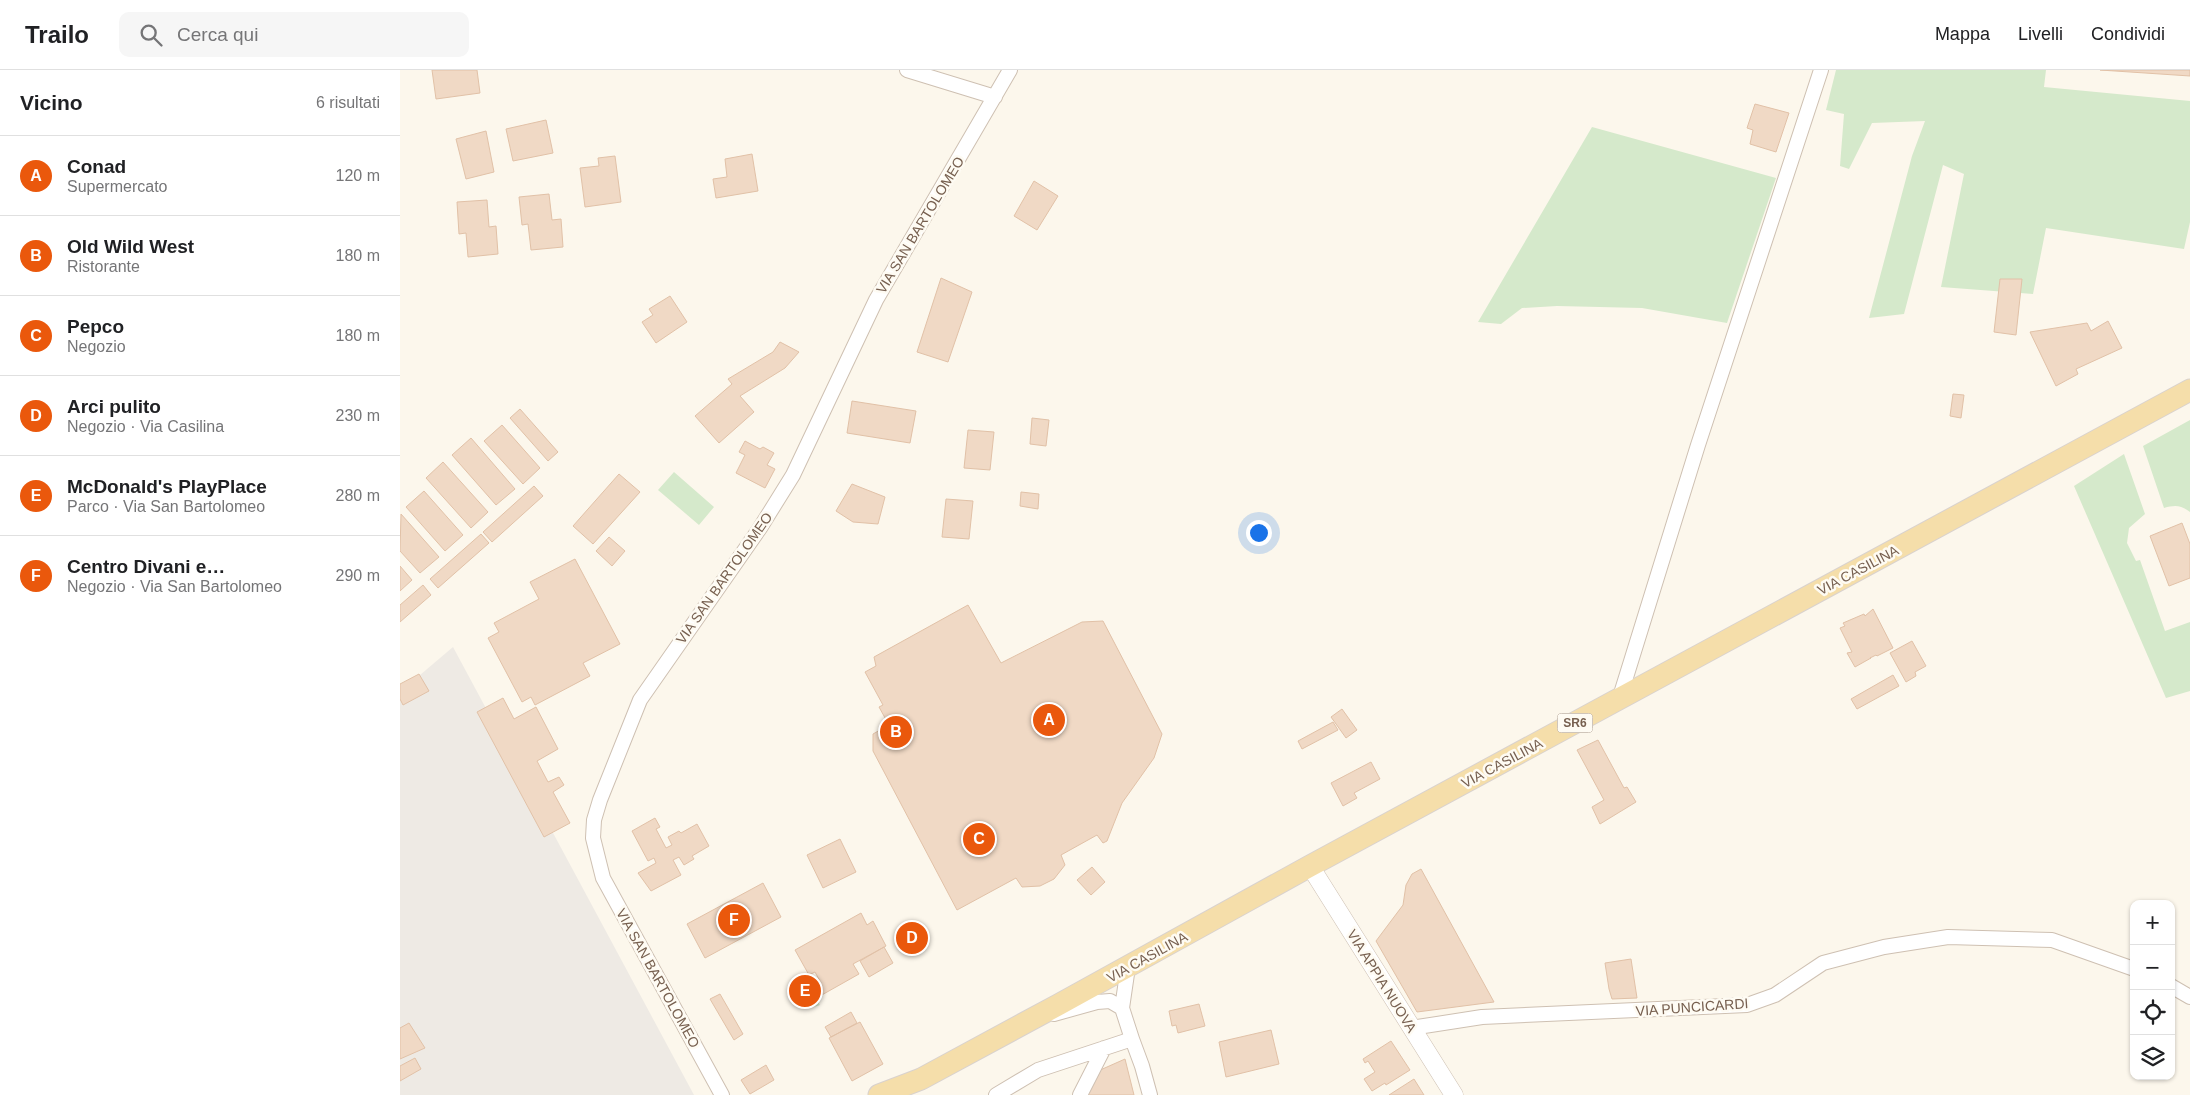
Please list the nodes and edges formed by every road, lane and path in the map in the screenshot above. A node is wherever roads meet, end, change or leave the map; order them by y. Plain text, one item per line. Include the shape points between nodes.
1 (907, 70) edge
2 (1010, 70) edge
3 (1821, 70) edge
4 (995, 97) junction
5 (2190, 390) edge
6 (1619, 700) junction
7 (1310, 866) junction
8 (1128, 967) junction
9 (2130, 969) edge
10 (2175, 988) edge
11 (2190, 997) edge
12 (1122, 1008) junction
13 (1024, 1023) junction
14 (1411, 1028) junction
15 (1132, 1038) junction
16 (1104, 1048) junction
17 (920, 1078) junction
18 (722, 1095) edge
19 (879, 1095) edge
20 (905, 1095) edge
21 (996, 1095) edge
22 (1080, 1095) edge
23 (1150, 1095) edge
24 (1454, 1095) edge

1 - 4 street
2 - 4 street, VIA SAN BARTOLOMEO
3 - 6 street via 1695,454
4 - 18 street, VIA SAN BARTOLOMEO via 876,300 793,475 760,528 640,700 594,820 593,838 603,878
5 - 6 main road, VIA CASILINA / SR6
6 - 7 main road, VIA CASILINA / SR6
7 - 8 main road, VIA CASILINA / SR6
7 - 14 street, VIA APPIA NUOVA
8 - 12 street
8 - 13 main road, VIA CASILINA / SR6
9 - 14 street, VIA PUNCICARDI via 2052,940 1948,937 1884,947 1823,964 1775,995 1747,1005 1482,1017
10 - 11 street
12 - 13 street via 1110,1001 1097,1002
12 - 15 street
13 - 17 main road, VIA CASILINA / SR6
14 - 24 street, VIA APPIA NUOVA
15 - 16 street
15 - 23 street
16 - 21 street via 1038,1070
16 - 22 street
17 - 19 main road, VIA CASILINA / SR6
17 - 20 main road, VIA CASILINA / SR6

